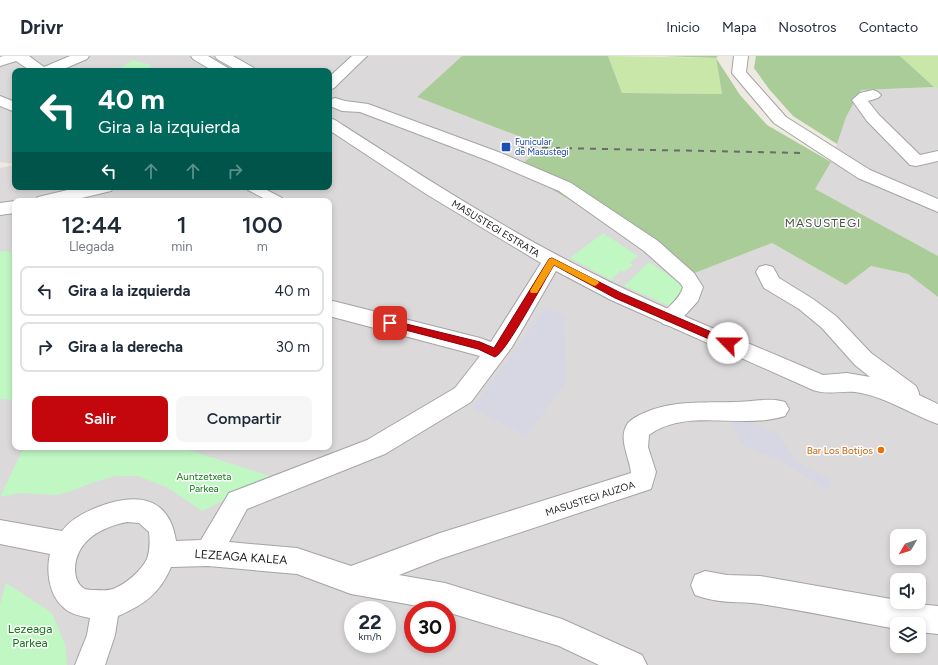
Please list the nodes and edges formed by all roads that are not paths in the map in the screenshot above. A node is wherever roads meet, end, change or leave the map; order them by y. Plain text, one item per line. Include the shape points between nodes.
1 (16, 56) edge
2 (19, 56) edge
3 (82, 56) edge
4 (198, 56) edge
5 (222, 56) edge
6 (360, 56) edge
7 (741, 56) edge
8 (0, 62) edge
9 (37, 68) edge
10 (54, 68) edge
11 (218, 68) edge
12 (244, 68) edge
13 (332, 82) edge
14 (874, 95) dead end
15 (0, 101) edge
16 (335, 103) dead end
17 (12, 106) edge
18 (332, 126) edge
19 (938, 156) edge
20 (92, 190) edge
21 (258, 190) edge
22 (57, 198) edge
23 (272, 198) edge
24 (938, 206) edge
25 (552, 261) junction
26 (766, 272) dead end
27 (332, 309) edge
28 (670, 318) junction
29 (495, 353) junction
30 (777, 408) dead end
31 (929, 410) edge
32 (0, 532) edge
33 (68, 544) junction
34 (208, 553) junction
35 (162, 554) junction
36 (351, 580) junction
37 (705, 584) dead end
38 (102, 605) junction
39 (938, 620) edge
40 (90, 665) edge
41 (632, 665) edge

1 - 8 street
2 - 9 street
3 - 10 street
4 - 11 street
5 - 12 street
6 - 13 street
7 - 24 street via 739,73 780,120 864,174
14 - 19 street via 865,96 860,100 873,118 916,161
15 - 17 street
16 - 28 street via 362,107 495,157 565,187 651,246 687,278 693,287 691,296
18 - 25 street, MASUSTEGI ESTRATA via 432,190
20 - 22 street
21 - 23 lane
25 - 28 street, MASUSTEGI ESTRATA via 618,296
25 - 29 street
26 - 31 street via 771,283 806,304 829,322 863,359
27 - 29 street via 480,346
28 - 31 street, MASUSTEGI ESTRATA via 820,384 850,381 874,387
29 - 34 street via 463,395 376,447 238,501
30 - 36 street, MASUSTEGI AUZOA via 733,412 682,411 647,421 637,430 636,447 644,472 642,481 440,546
32 - 33 street
33 - 35 street via 94,520 128,510 143,512 155,520 162,531
33 - 38 street via 61,575 65,588 74,598 87,604
34 - 35 street, LEZEAGA KALEA
34 - 36 street, LEZEAGA KALEA via 297,561
35 - 38 street via 151,578 136,591 116,603
36 - 41 street via 445,597 562,633
37 - 39 street via 727,589 760,590
38 - 40 street via 105,617 102,633

